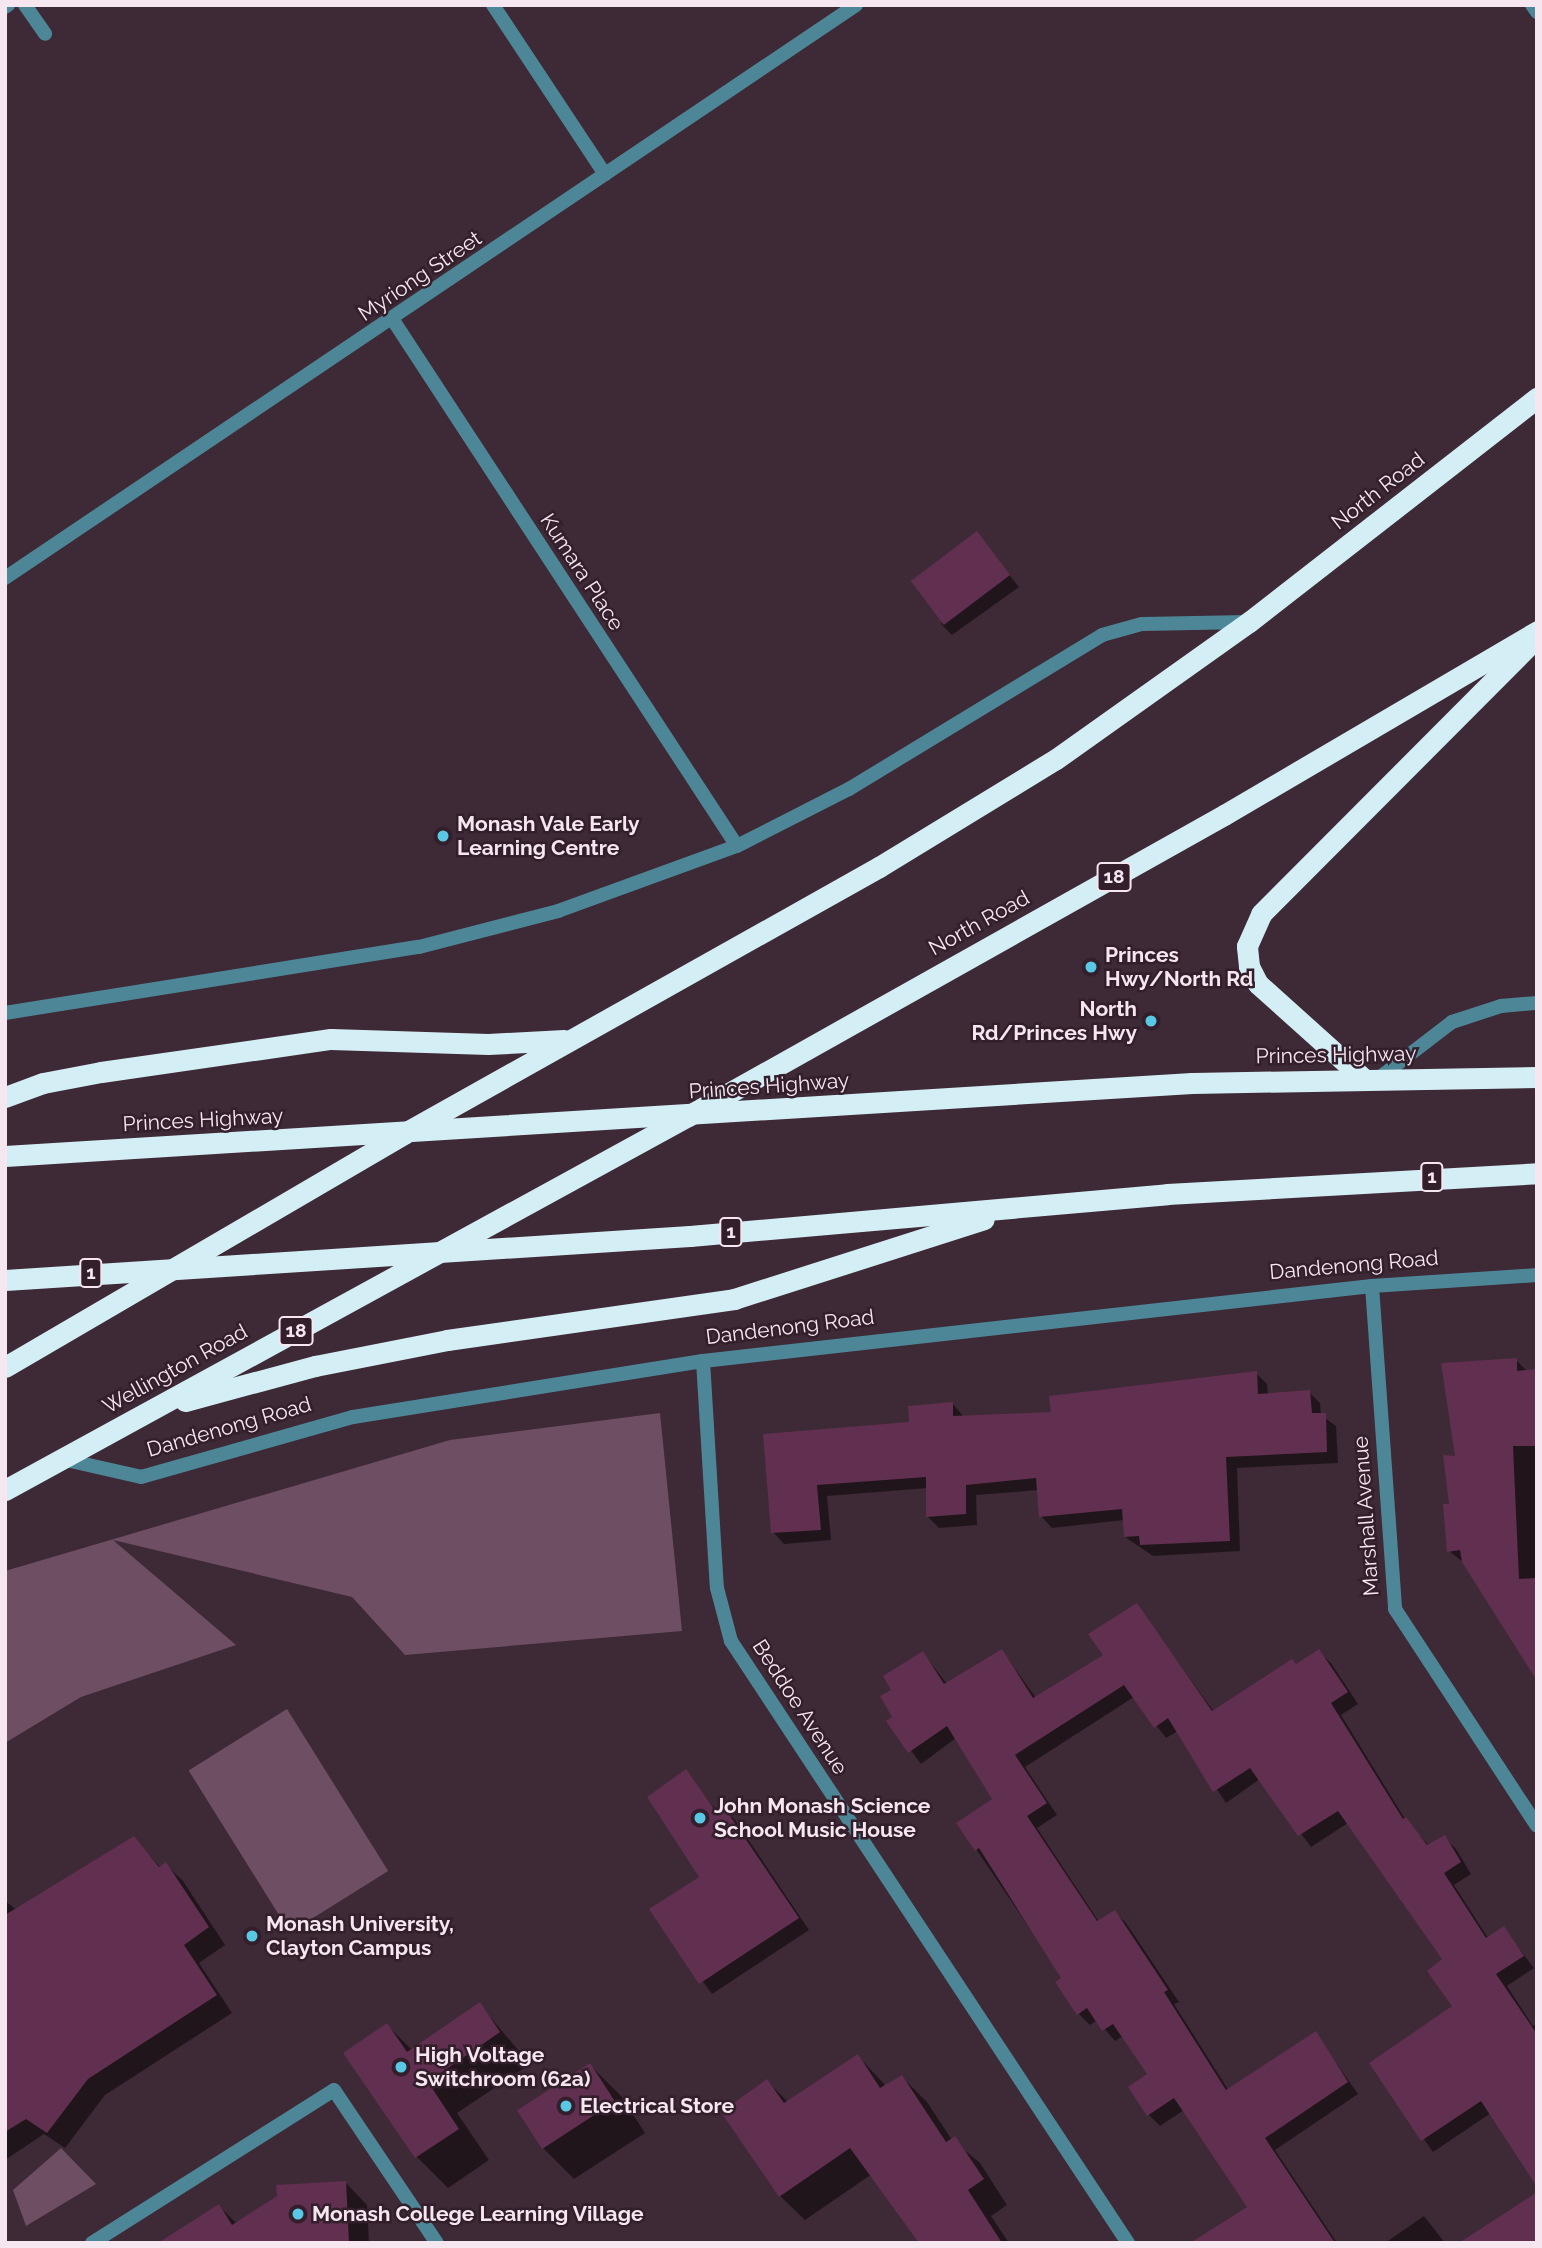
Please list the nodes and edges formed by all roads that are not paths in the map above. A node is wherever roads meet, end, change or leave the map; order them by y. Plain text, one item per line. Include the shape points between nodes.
1 (26, 5) edge
2 (493, 5) edge
3 (856, 5) edge
4 (1532, 5) edge
5 (1537, 12) edge
6 (45, 34) dead end
7 (605, 174) junction
8 (393, 320) junction
9 (1537, 398) edge
10 (5, 578) edge
11 (1248, 622) junction
12 (1537, 631) edge
13 (1537, 638) edge
14 (737, 846) junction
15 (1537, 1003) edge
16 (5, 1013) edge
17 (570, 1039) junction
18 (1537, 1077) edge
19 (1372, 1079) junction
20 (5, 1097) edge
21 (688, 1116) junction
22 (405, 1133) junction
23 (5, 1156) edge
24 (1537, 1174) edge
25 (1020, 1208) junction
26 (441, 1251) junction
27 (177, 1266) junction
28 (1537, 1275) edge
29 (5, 1280) edge
30 (1372, 1286) junction
31 (703, 1362) junction
32 (5, 1367) edge
33 (151, 1410) junction
34 (62, 1459) junction
35 (5, 1490) edge
36 (1537, 1826) edge
37 (92, 2243) edge
38 (438, 2243) edge
39 (1128, 2243) edge

1 - 6 street
2 - 7 street
3 - 7 street, Myriong Street
4 - 5 street
7 - 8 street, Myriong Street
8 - 10 street, Myriong Street
8 - 14 street, Kumara Place
9 - 11 highway, North Road
11 - 14 street via 1142,624 1102,635 872,776
11 - 17 highway, North Road via 1112,722 974,811
12 - 21 highway, North Road / 18 via 1224,815
13 - 19 highway via 1261,914 1247,946 1249,966 1258,984
14 - 16 street via 558,911 419,947
15 - 19 street via 1501,1006 1452,1022
17 - 20 highway via 488,1044 331,1039 101,1072 43,1083
17 - 22 highway, North Road
18 - 19 highway, Princes Highway
19 - 21 highway, Princes Highway via 1192,1083
21 - 22 highway, Princes Highway
21 - 26 highway, North Road / 18
22 - 23 highway, Princes Highway
22 - 27 highway
24 - 25 highway, 1 via 1167,1194
25 - 26 highway, 1
25 - 33 highway via 734,1299 366,1355
26 - 27 highway, 1
26 - 33 highway, Wellington Road / 18
27 - 29 highway, 1
27 - 32 highway
28 - 30 street, Dandenong Road
30 - 31 street, Dandenong Road
30 - 36 street, Marshall Avenue via 1395,1609
31 - 34 street, Dandenong Road via 353,1417 158,1475 133,1477
31 - 39 street, Beddoe Avenue via 717,1588 731,1641
33 - 34 highway, Wellington Road / 18
34 - 35 highway, Wellington Road / 18
37 - 38 street via 334,2090

